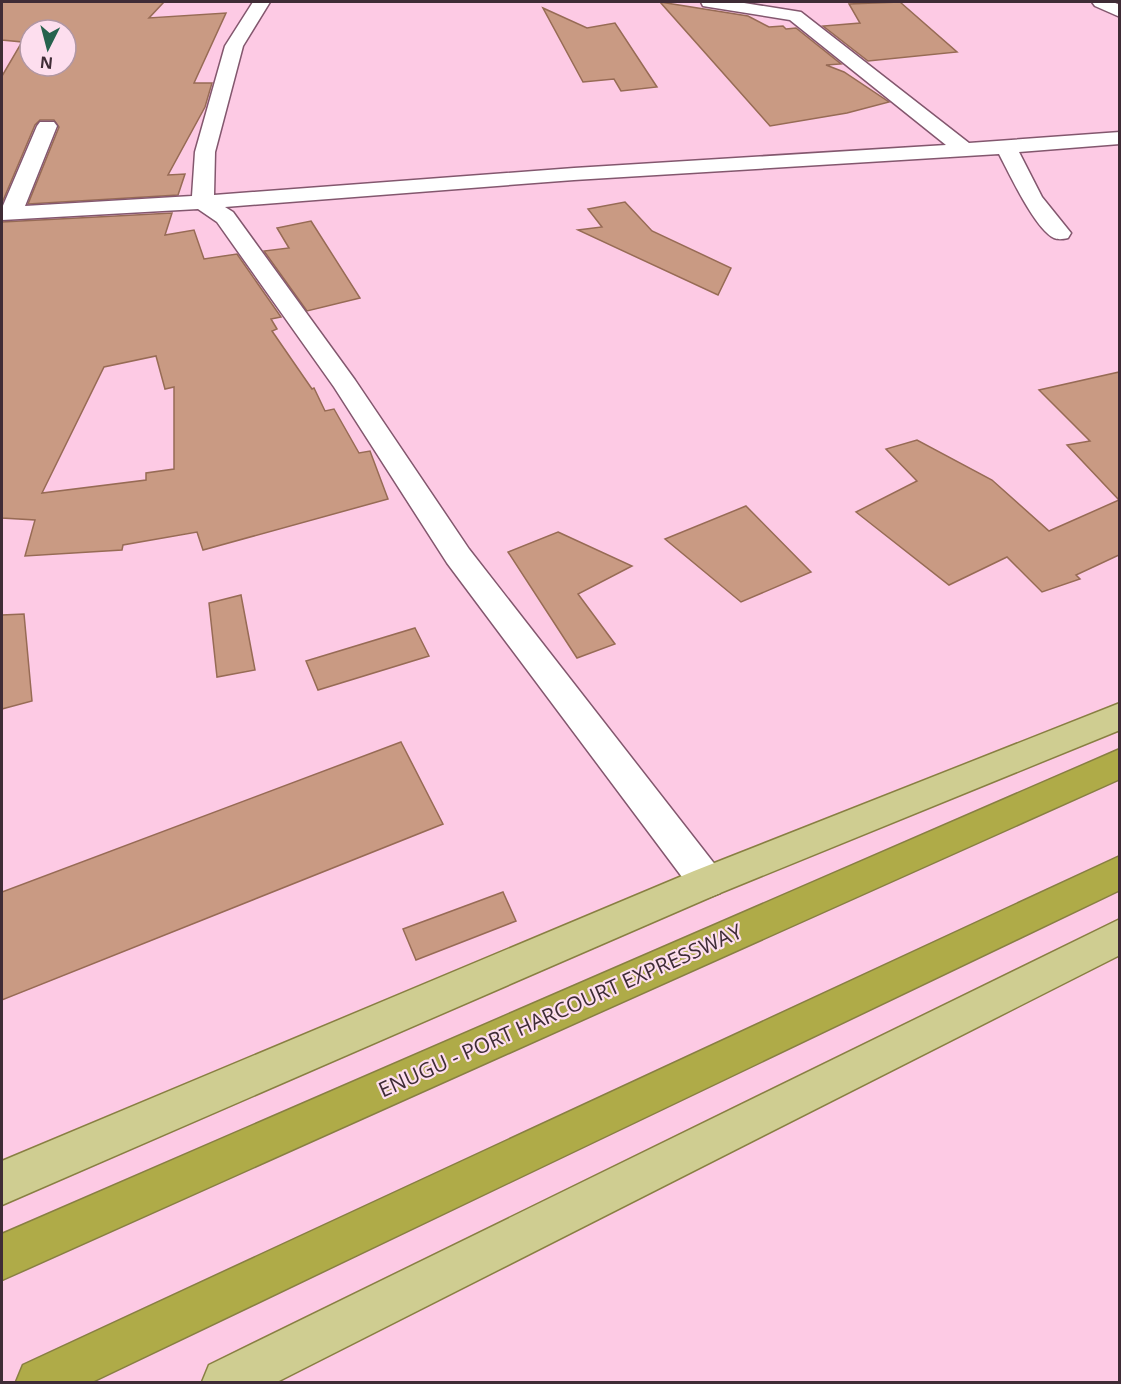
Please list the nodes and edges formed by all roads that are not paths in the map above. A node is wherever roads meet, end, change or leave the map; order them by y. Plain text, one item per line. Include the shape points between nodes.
1 (261, 2) edge
2 (709, 2) edge
3 (1101, 2) edge
4 (1119, 12) edge
5 (47, 126) dead end
6 (1119, 138) edge
7 (1006, 147) junction
8 (964, 150) junction
9 (203, 202) junction
10 (6, 214) edge
11 (1060, 233) dead end
12 (1119, 716) edge
13 (1119, 763) edge
14 (1119, 872) edge
15 (707, 882) junction
16 (1119, 936) edge
17 (2, 1183) edge
18 (2, 1257) edge
19 (40, 1383) edge
20 (226, 1383) edge

1 - 9 street via 234,46 205,152
2 - 8 street via 795,16
3 - 4 street
5 - 10 street
6 - 7 street
7 - 8 street
7 - 11 street via 1032,199
8 - 9 street
9 - 10 street
9 - 15 street via 225,217 240,237 346,386 458,556
12 - 15 main road
13 - 18 highway, ENUGU - PORT HARCOURT EXPRESSWAY
14 - 19 highway
15 - 17 main road
16 - 20 main road

